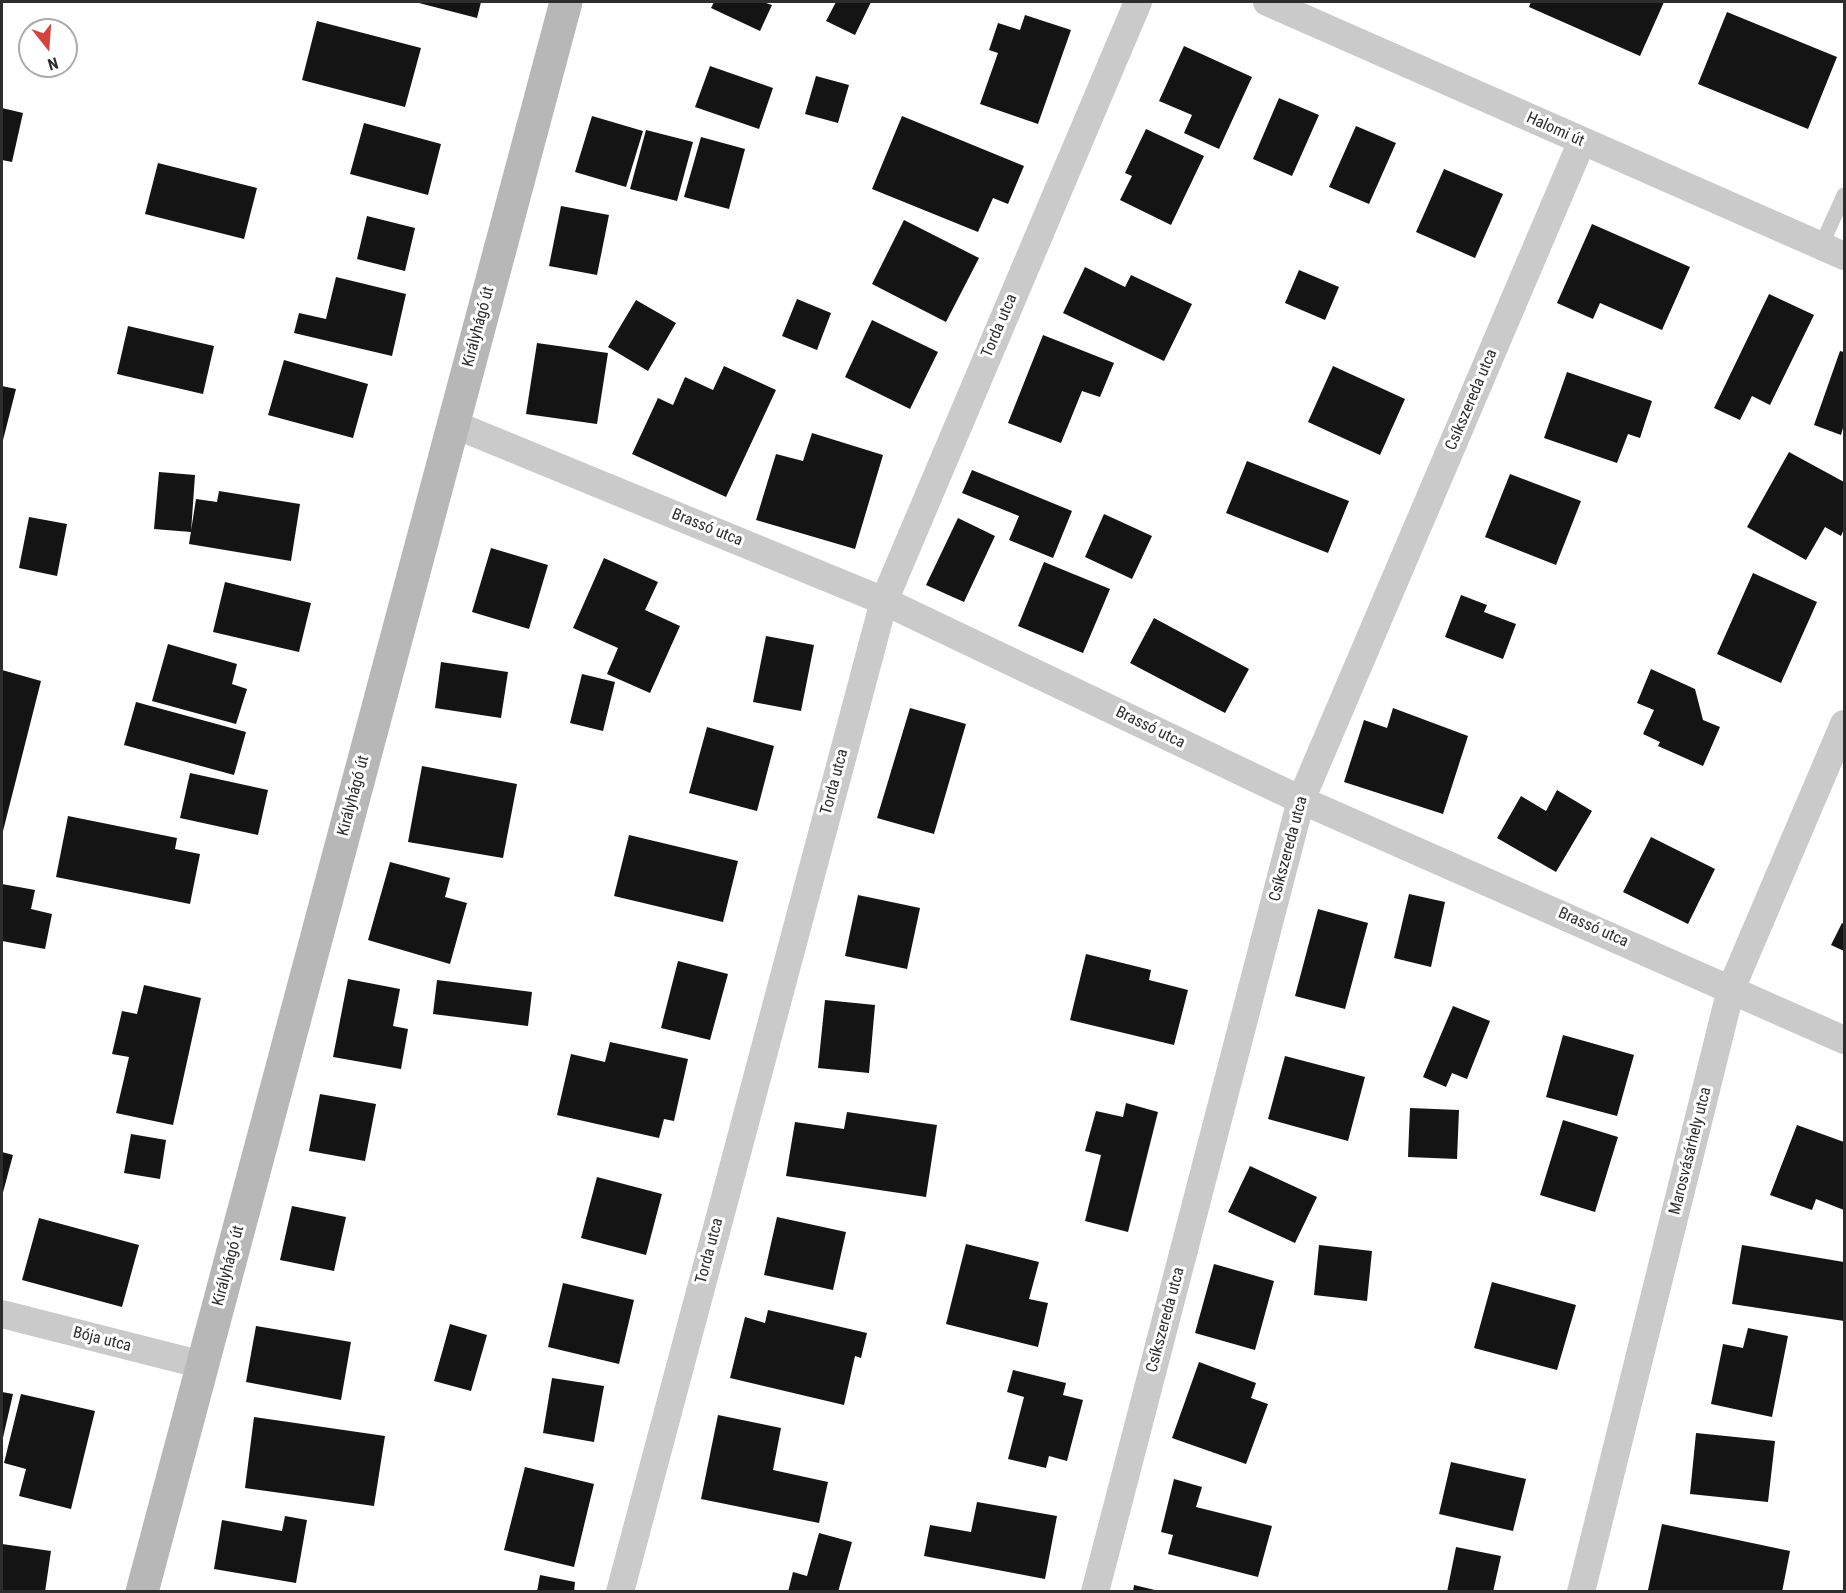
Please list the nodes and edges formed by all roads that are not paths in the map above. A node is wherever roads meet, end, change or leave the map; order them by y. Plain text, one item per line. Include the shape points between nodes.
1 (566, 2) edge
2 (1138, 2) edge
3 (1267, 2) edge
4 (1582, 141) junction
5 (1845, 195) edge
6 (1833, 251) edge
7 (453, 423) junction
8 (884, 601) junction
9 (1845, 724) edge
10 (1301, 800) junction
11 (1731, 989) junction
12 (1845, 1040) edge
13 (2, 1314) edge
14 (203, 1365) junction
15 (142, 1592) edge
16 (620, 1592) edge
17 (1095, 1592) edge
18 (1581, 1592) edge

1 - 7 street, Királyhágó út
2 - 8 street, Torda utca
3 - 4 street, Halomi út
4 - 6 street, Halomi út
4 - 10 street, Csíkszereda utca
5 - 6 lane
7 - 8 street, Brassó utca
7 - 14 street, Királyhágó út
8 - 10 street, Brassó utca
8 - 16 street, Torda utca
9 - 11 street, Marosvásárhely utca
10 - 11 street, Brassó utca
10 - 17 street, Csíkszereda utca
11 - 12 street, Brassó utca
11 - 18 street, Marosvásárhely utca
13 - 14 street, Bója utca
14 - 15 street, Királyhágó út

